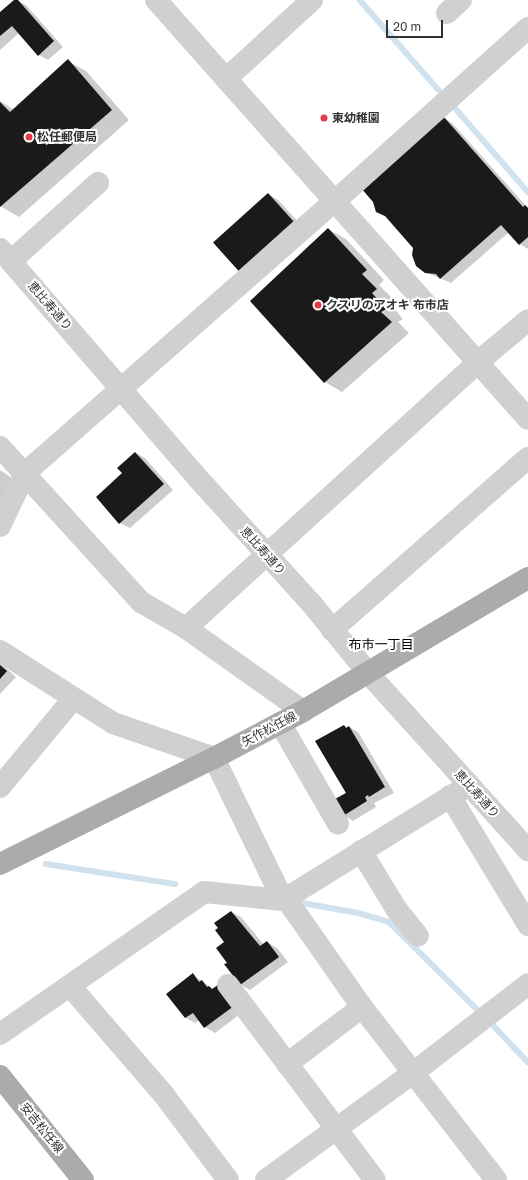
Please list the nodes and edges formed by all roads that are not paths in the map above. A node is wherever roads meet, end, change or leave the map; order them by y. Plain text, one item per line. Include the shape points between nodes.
1 (156, 0) edge
2 (312, 0) edge
3 (528, 28) edge
4 (226, 78) junction
5 (98, 183) dead end
6 (334, 202) junction
7 (3, 255) edge
8 (528, 320) edge
9 (478, 362) junction
10 (121, 387) junction
11 (528, 419) edge
12 (0, 447) edge
13 (528, 458) edge
14 (25, 473) junction
15 (0, 526) edge
16 (267, 556) junction
17 (528, 578) edge
18 (186, 628) junction
19 (332, 630) junction
20 (0, 651) edge
21 (368, 673) junction
22 (73, 699) junction
23 (303, 711) junction
24 (280, 723) junction
25 (214, 758) junction
26 (469, 785) junction
27 (0, 788) edge
28 (450, 796) junction
29 (338, 824) dead end
30 (528, 850) edge
31 (361, 851) junction
32 (0, 864) edge
33 (283, 900) junction
34 (526, 917) edge
35 (418, 936) dead end
36 (528, 984) edge
37 (70, 986) junction
38 (228, 986) dead end
39 (362, 1007) junction
40 (0, 1034) edge
41 (287, 1064) junction
42 (413, 1073) junction
43 (0, 1076) edge
44 (336, 1129) junction
45 (83, 1180) edge
46 (228, 1180) edge
47 (266, 1180) edge
48 (375, 1180) edge
49 (496, 1180) edge

1 - 4 street
2 - 4 street
3 - 6 street
4 - 6 street
5 - 7 street
6 - 9 street
6 - 10 street
7 - 10 street, 恵比寿通り
8 - 9 street
9 - 11 street
9 - 16 street
10 - 14 street
10 - 16 street, 恵比寿通り
12 - 14 street
13 - 19 street
14 - 15 street
14 - 18 street via 140,602
16 - 18 street
16 - 19 street, 恵比寿通り via 311,603
17 - 21 main road, 矢作松任線
18 - 23 street
19 - 21 street, 恵比寿通り
20 - 22 street
21 - 23 main road, 矢作松任線
21 - 26 street, 恵比寿通り
22 - 25 street via 113,723
22 - 27 street
23 - 24 main road, 矢作松任線
24 - 25 main road, 矢作松任線
24 - 29 street
25 - 32 main road, 矢作松任線
25 - 33 street
26 - 28 street
26 - 30 street, 恵比寿通り
28 - 31 street
28 - 34 street
31 - 33 street
31 - 35 street via 397,910
33 - 37 street via 204,892
33 - 39 street via 287,900
36 - 42 street
37 - 40 street
37 - 46 street via 164,1096
38 - 41 street
39 - 41 street
39 - 42 street
41 - 44 street
42 - 44 street
42 - 49 street
43 - 45 main road, 安吉松任線
44 - 47 street
44 - 48 street

